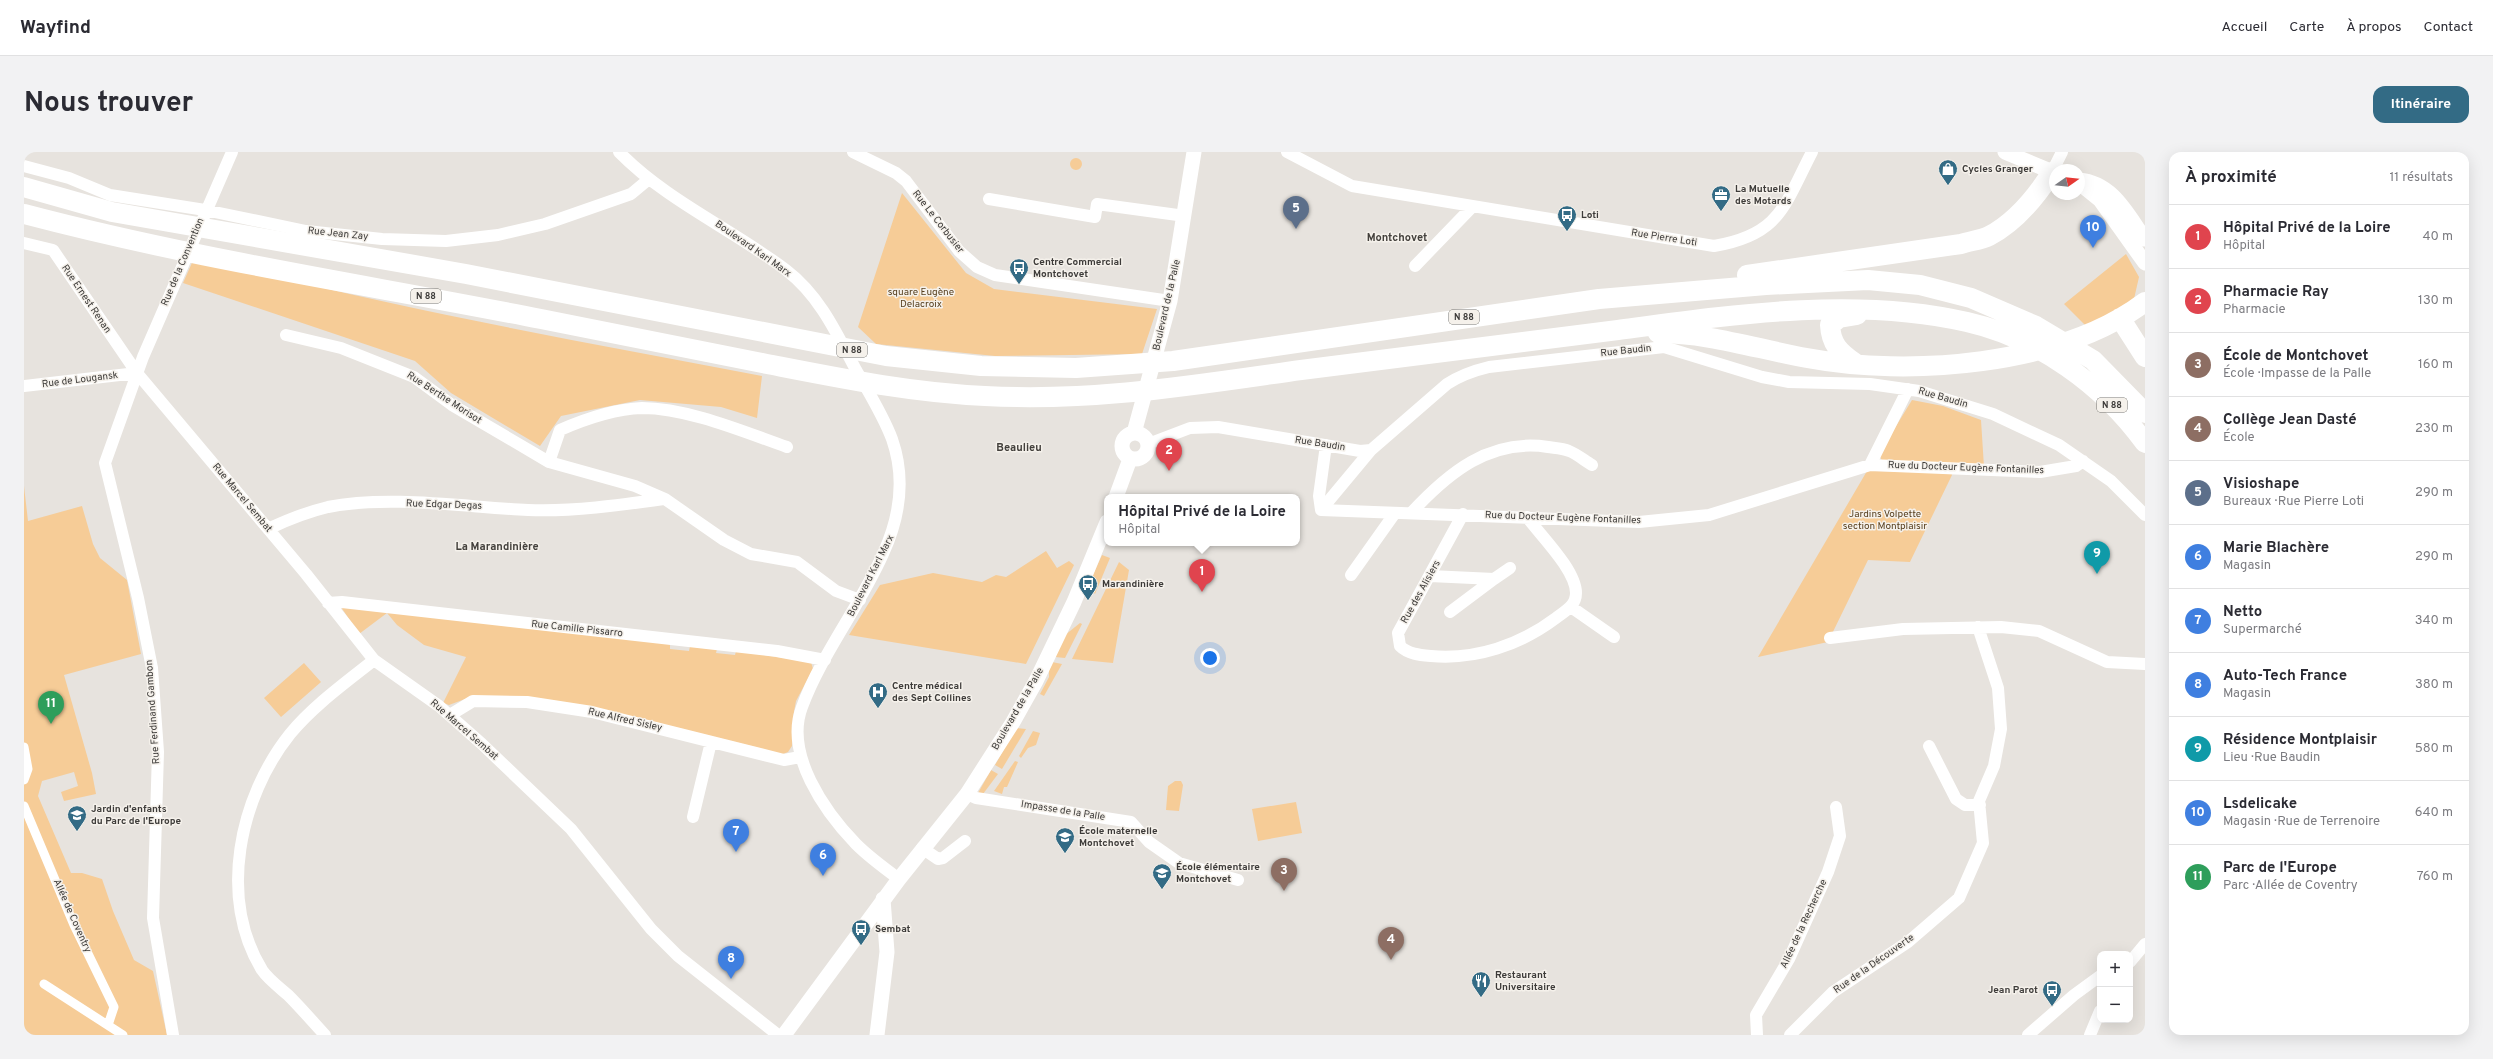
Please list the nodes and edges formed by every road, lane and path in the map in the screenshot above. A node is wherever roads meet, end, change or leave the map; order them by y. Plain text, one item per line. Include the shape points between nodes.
1 (232, 152) edge
2 (619, 152) edge
3 (853, 152) edge
4 (1194, 152) edge
5 (1287, 152) edge
6 (1812, 152) edge
7 (2005, 152) edge
8 (2062, 152) edge
9 (2057, 164) edge
10 (24, 166) edge
11 (2049, 170) edge
12 (24, 178) edge
13 (2049, 178) edge
14 (649, 180) junction
15 (2085, 181) edge
16 (2085, 186) edge
17 (24, 187) edge
18 (989, 199) dead end
19 (1472, 207) junction
20 (112, 212) junction
21 (204, 213) junction
22 (24, 214) edge
23 (1185, 216) junction
24 (24, 227) edge
25 (78, 228) junction
26 (2145, 239) edge
27 (24, 243) edge
28 (2145, 263) edge
29 (1415, 266) dead end
30 (1599, 299) junction
31 (1170, 301) junction
32 (2145, 302) edge
33 (1919, 313) junction
34 (2120, 318) junction
35 (1598, 332) junction
36 (286, 335) dead end
37 (2145, 357) edge
38 (1854, 363) junction
39 (137, 373) junction
40 (24, 386) edge
41 (1908, 389) junction
42 (2145, 413) edge
43 (1136, 426) junction
44 (2145, 443) edge
45 (1148, 444) junction
46 (1326, 445) junction
47 (786, 447) dead end
48 (1371, 450) junction
49 (1130, 459) junction
50 (2084, 461) junction
51 (549, 462) junction
52 (1592, 465) dead end
53 (1870, 465) junction
54 (625, 482) junction
55 (1117, 494) edge
56 (665, 499) junction
57 (624, 504) junction
58 (1321, 510) junction
59 (1395, 513) junction
60 (1411, 513) junction
61 (1463, 514) junction
62 (2145, 515) edge
63 (1527, 517) junction
64 (268, 529) junction
65 (1104, 530) edge
66 (1510, 568) dead end
67 (1351, 575) dead end
68 (1430, 576) junction
69 (1494, 579) junction
70 (860, 600) junction
71 (328, 603) junction
72 (1571, 607) junction
73 (1450, 612) dead end
74 (1978, 627) junction
75 (1614, 637) dead end
76 (1830, 638) dead end
77 (374, 660) junction
78 (825, 660) junction
79 (2145, 664) edge
80 (450, 715) junction
81 (712, 742) junction
82 (1929, 746) dead end
83 (24, 747) edge
84 (800, 757) junction
85 (24, 780) edge
86 (967, 794) junction
87 (1980, 804) junction
88 (24, 806) edge
89 (1836, 807) dead end
90 (693, 816) dead end
91 (965, 841) dead end
92 (922, 848) junction
93 (898, 879) junction
94 (1238, 880) dead end
95 (883, 900) junction
96 (2145, 944) edge
97 (2133, 958) edge
98 (2097, 978) edge
99 (44, 984) dead end
100 (2097, 1018) edge
101 (108, 1025) junction
102 (122, 1035) edge
103 (173, 1035) edge
104 (325, 1035) edge
105 (778, 1035) edge
106 (784, 1035) edge
107 (877, 1035) edge
108 (1757, 1035) edge
109 (1790, 1035) edge
110 (2028, 1035) edge
111 (2090, 1035) edge

1 - 21 street, Rue de la Convention
2 - 14 street, Boulevard Karl Marx
3 - 31 street, Rue Le Corbusier via 888,167 906,181 959,251 977,267 995,275
4 - 23 street, Boulevard de la Palle
5 - 19 street, Rue Pierre Loti via 1352,186
6 - 19 street, Rue Pierre Loti via 1781,211 1766,227 1752,236 1714,246
7 - 11 street
8 - 9 street
10 - 21 street, Rue Jean Zay via 70,178 110,195
12 - 20 highway via 62,188
13 - 30 highway via 2034,199 2009,223 1988,236 1975,240
14 - 21 street, Rue Jean Zay via 631,194 545,224 498,235 446,241 341,235
14 - 70 street, Boulevard Karl Marx via 788,272 815,298 877,408 892,440 900,474 900,498 894,528
15 - 26 street via 2093,181 2113,196
16 - 28 street via 2100,200
17 - 20 highway, N 88
18 - 23 street via 1095,217 1097,204
19 - 29 street
20 - 30 highway, N 88 via 466,274 886,356 981,366 1076,368 1173,361
21 - 39 street, Rue de la Convention
22 - 25 highway, N 88
23 - 31 street, Boulevard de la Palle
24 - 25 highway via 48,234
25 - 35 highway, N 88 via 829,376 981,396 1078,398 1177,389 1516,341
27 - 39 street, Rue Ernest Renan via 53,250
30 - 42 highway, N 88 via 1766,285 1868,280 1920,285 1971,298 2036,326 2092,360
31 - 43 street, Boulevard de la Palle
32 - 34 highway
33 - 35 highway, N 88 via 1842,309 1712,317
33 - 38 highway via 1839,318 1830,325 1831,338 1840,352
33 - 44 highway, N 88 via 1971,322 2044,352 2099,390
34 - 37 highway
34 - 38 highway via 2053,345 1998,359 1924,366
35 - 38 highway via 1666,333 1715,339 1808,358
36 - 51 street, Rue Berthe Morisot via 341,348 414,377 452,405
39 - 40 street, Rue de Lougansk
39 - 64 street, Rue Marcel Sembat
39 - 103 street, Rue Ferdinand Gambon via 105,463 152,668 158,752 153,918
41 - 48 street, Rue Baudin via 1870,384 1789,382 1762,377 1664,347 1649,347 1471,371 1447,384
41 - 50 street, Rue Baudin via 1993,414 2059,445
41 - 53 street, Rue du Docteur Eugène Fontanilles
43 - 45 street
43 - 49 street, Boulevard de la Palle via 1121,446
45 - 46 street, Rue Baudin via 1190,428 1218,427
45 - 49 street via 1145,455 1136,460
46 - 48 street, Rue Baudin via 1360,451
46 - 58 street via 1319,496
47 - 51 street via 692,415 642,408 589,417 560,430
48 - 58 street
49 - 55 street
50 - 53 street, Rue du Docteur Eugène Fontanilles via 2076,466 2040,472
50 - 62 street, Rue Baudin via 2111,482
51 - 54 street, Rue Berthe Morisot
52 - 60 street via 1569,451 1538,446 1508,446 1497,449 1462,469 1423,500
53 - 63 street, Rue du Docteur Eugène Fontanilles via 1709,515 1631,522
54 - 56 street, Rue Berthe Morisot
54 - 57 street
56 - 57 street, Rue Edgar Degas
56 - 70 street via 737,547 751,554 797,562 836,591
57 - 64 street, Rue Edgar Degas via 530,510 439,504 347,504 302,514
58 - 59 street, Rue du Docteur Eugène Fontanilles
59 - 60 street, Rue du Docteur Eugène Fontanilles
59 - 67 street
60 - 61 street, Rue du Docteur Eugène Fontanilles
61 - 63 street, Rue du Docteur Eugène Fontanilles
61 - 68 street, Rue des Alisiers
63 - 72 street via 1572,576 1576,593
64 - 71 street, Rue Marcel Sembat
65 - 86 street, Boulevard de la Palle via 1089,569 1036,681
66 - 69 street
68 - 69 street
68 - 72 street, Rue des Alisiers via 1398,633 1400,646 1411,653 1442,657 1484,653 1540,631
69 - 73 street
70 - 78 street, Boulevard Karl Marx
71 - 77 street, Rue Marcel Sembat
71 - 78 street, Rue Camille Pissarro via 342,602 563,627
72 - 75 street
74 - 76 street via 1903,629
74 - 79 street via 2039,631 2107,662
74 - 87 street via 1998,688 2001,729 1994,766
77 - 80 street, Rue Marcel Sembat
77 - 104 street via 314,710 290,734 272,762 257,793 238,860 238,901 246,934 262,971
78 - 84 street, Boulevard Karl Marx via 801,708 798,733
80 - 81 street, Rue Alfred Sisley via 473,701 527,702 592,712
80 - 105 street, Rue Marcel Sembat via 571,829 651,929 678,956
81 - 84 street, Rue Alfred Sisley via 784,760
81 - 90 street
82 - 87 street via 1956,799 1965,805
83 - 85 street via 28,769
84 - 93 street, Boulevard Karl Marx via 817,793 856,845
86 - 92 street, Boulevard de la Palle
86 - 94 street, Impasse de la Palle via 976,798 1131,822 1149,842 1179,863
87 - 109 street, Rue de la Découverte via 1983,843 1959,898 1908,942 1833,992
88 - 101 street, Allée de Coventry via 74,925 114,1007
89 - 108 street, Allée de la Recherche via 1840,836 1828,872 1789,959 1756,1015
91 - 92 street via 938,859
92 - 93 street, Boulevard de la Palle
93 - 95 street, Boulevard de la Palle
95 - 106 street, Boulevard de la Palle
95 - 107 street via 887,952
96 - 97 street
98 - 110 street
99 - 101 street
100 - 111 street
101 - 102 street

